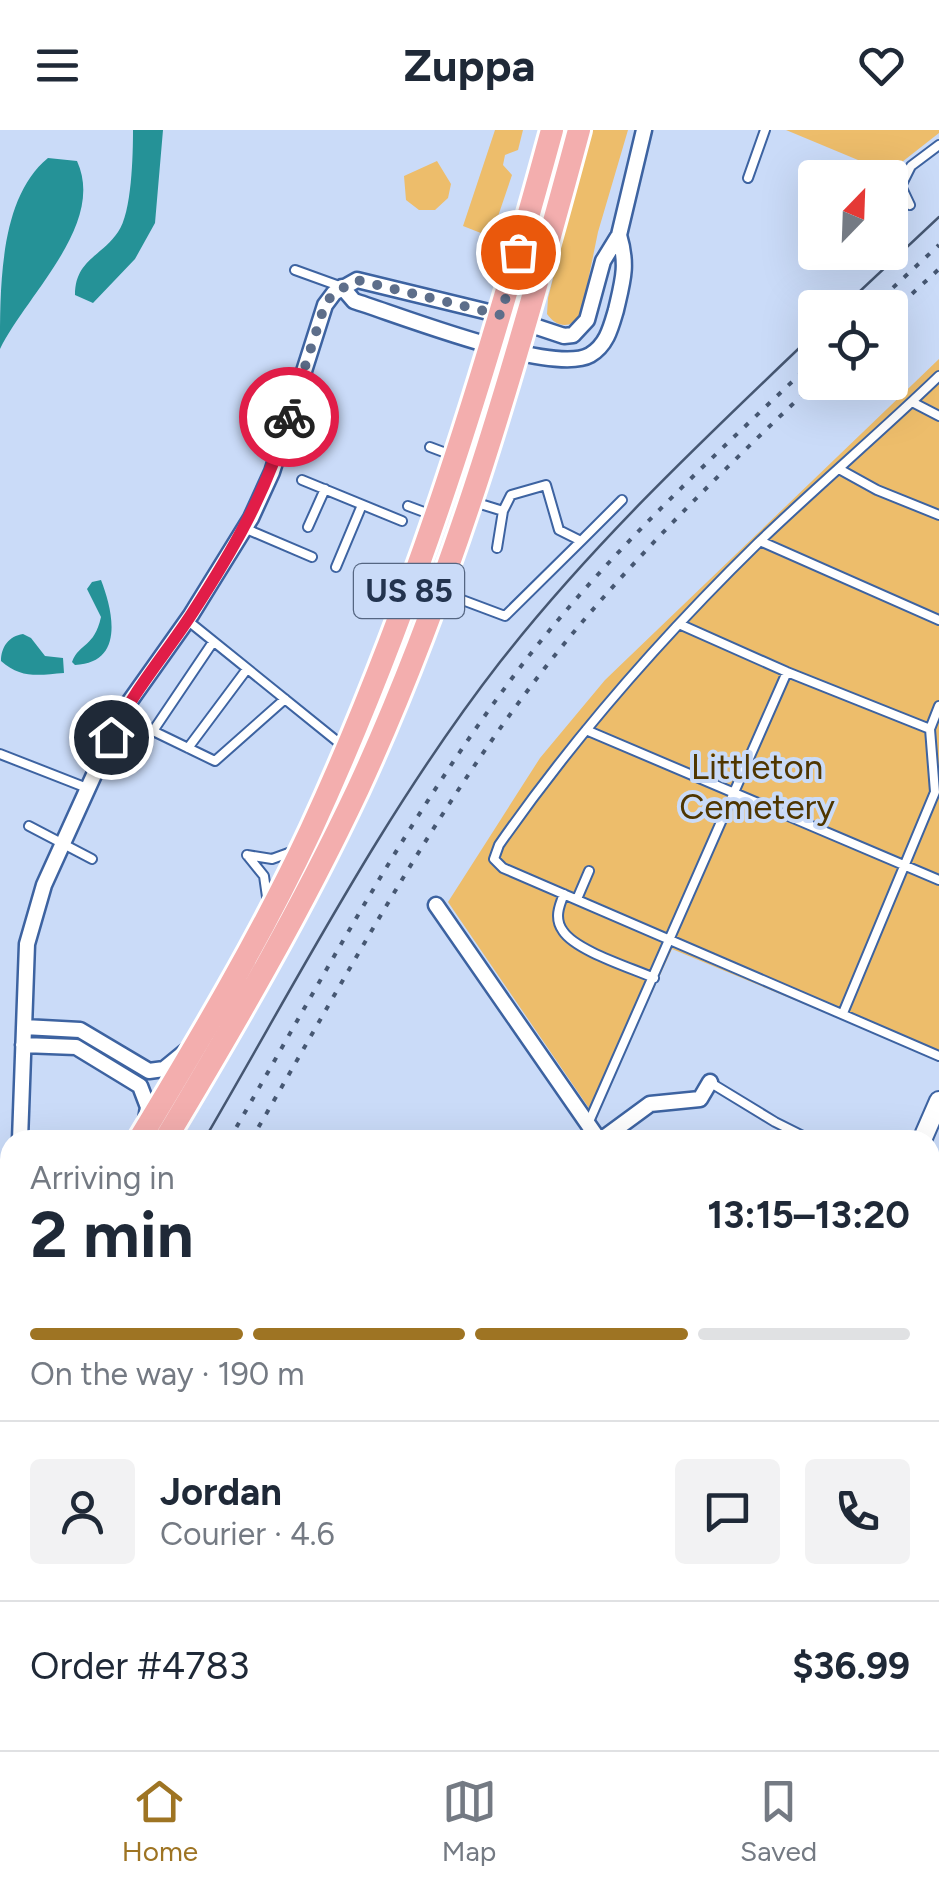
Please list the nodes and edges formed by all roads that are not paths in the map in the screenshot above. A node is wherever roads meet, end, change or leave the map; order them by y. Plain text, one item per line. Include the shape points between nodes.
1 (552, 130) edge
2 (579, 130) edge
3 (644, 130) edge
4 (764, 130) edge
5 (939, 144) edge
6 (748, 178) dead end
7 (910, 206) dead end
8 (619, 235) junction
9 (295, 270) dead end
10 (342, 287) junction
11 (501, 315) junction
12 (526, 324) junction
13 (492, 345) junction
14 (518, 352) junction
15 (939, 376) edge
16 (912, 402) junction
17 (939, 416) edge
18 (430, 447) dead end
19 (457, 457) junction
20 (839, 469) junction
21 (302, 480) dead end
22 (325, 489) junction
23 (622, 500) dead end
24 (469, 501) junction
25 (362, 505) junction
26 (408, 506) dead end
27 (503, 510) junction
28 (939, 515) edge
29 (436, 517) junction
30 (402, 521) dead end
31 (244, 528) junction
32 (308, 528) dead end
33 (581, 541) junction
34 (760, 541) junction
35 (497, 548) dead end
36 (312, 557) dead end
37 (336, 567) dead end
38 (384, 571) dead end
39 (413, 582) junction
40 (437, 591) junction
41 (187, 620) junction
42 (939, 620) edge
43 (679, 624) junction
44 (213, 642) junction
45 (247, 668) junction
46 (787, 672) junction
47 (285, 699) junction
48 (939, 706) edge
49 (124, 711) junction
50 (930, 729) junction
51 (586, 730) junction
52 (153, 731) junction
53 (188, 748) junction
54 (347, 749) junction
55 (0, 754) edge
56 (87, 788) junction
57 (735, 794) junction
58 (30, 826) dead end
59 (60, 843) junction
60 (303, 847) junction
61 (92, 859) dead end
62 (904, 867) junction
63 (589, 872) dead end
64 (939, 880) edge
65 (564, 894) junction
66 (577, 900) junction
67 (436, 905) dead end
68 (269, 913) junction
69 (672, 939) junction
70 (654, 978) junction
71 (843, 1013) junction
72 (24, 1027) junction
73 (198, 1041) junction
74 (23, 1045) junction
75 (939, 1056) edge
76 (710, 1082) joint
77 (939, 1100) edge
78 (588, 1124) junction
79 (20, 1130) edge
80 (150, 1130) edge
81 (153, 1130) edge
82 (154, 1130) edge
83 (592, 1130) edge
84 (614, 1130) edge
85 (791, 1130) edge
86 (926, 1130) edge

1 - 11 highway, US 85
2 - 12 highway, US 85
3 - 8 street
4 - 6 lane
5 - 7 lane via 912,166 901,186
8 - 12 street via 603,261 582,330 564,336
8 - 14 street via 627,261 601,346 567,361
9 - 10 lane
10 - 11 street via 357,280
10 - 13 street via 354,301
10 - 31 street via 325,304 272,472
11 - 12 street
11 - 13 highway, US 85
12 - 14 highway, US 85
13 - 14 street
13 - 19 highway, US 85
14 - 24 highway, US 85
15 - 16 lane
16 - 17 lane
16 - 20 lane
18 - 19 lane
19 - 29 highway, US 85
20 - 28 lane
20 - 34 lane
21 - 22 lane
22 - 25 lane
22 - 32 lane
23 - 33 lane
24 - 27 lane
24 - 40 highway, US 85
25 - 30 lane
25 - 37 lane
26 - 29 lane
27 - 33 lane via 511,496 546,485 559,530
27 - 35 lane
29 - 39 highway, US 85
31 - 36 lane
31 - 41 street
33 - 40 lane via 505,616
34 - 42 lane
34 - 43 lane
38 - 39 lane
39 - 54 highway, US 85
40 - 82 highway, US 85 via 357,791 271,962
41 - 44 lane
41 - 49 street
43 - 46 lane
43 - 51 lane
44 - 45 lane
44 - 52 lane
45 - 47 lane
45 - 53 lane
46 - 50 lane
46 - 57 lane
47 - 53 lane via 215,761
47 - 54 lane
48 - 50 lane
49 - 52 lane
49 - 56 street
50 - 62 lane via 934,792
51 - 57 lane
51 - 65 lane via 554,766 494,859
52 - 53 lane
54 - 60 highway, US 85
55 - 56 lane
56 - 59 street
57 - 62 lane
57 - 69 lane
58 - 59 lane
59 - 61 lane
59 - 72 street via 28,944
60 - 68 highway, US 85
60 - 68 lane via 272,858 246,856 264,876
62 - 64 lane
62 - 71 lane
63 - 66 lane
65 - 66 lane
65 - 70 lane via 558,908 563,932
66 - 69 lane
67 - 78 street
68 - 73 highway, US 85
69 - 70 lane
69 - 71 lane
70 - 78 lane
71 - 75 lane
72 - 73 street via 80,1030 148,1071 164,1070
72 - 74 street
73 - 81 highway, US 85
74 - 79 street
74 - 80 street via 76,1047 140,1086
76 - 84 street via 696,1102 650,1104
76 - 85 lane
77 - 86 street
78 - 83 street

